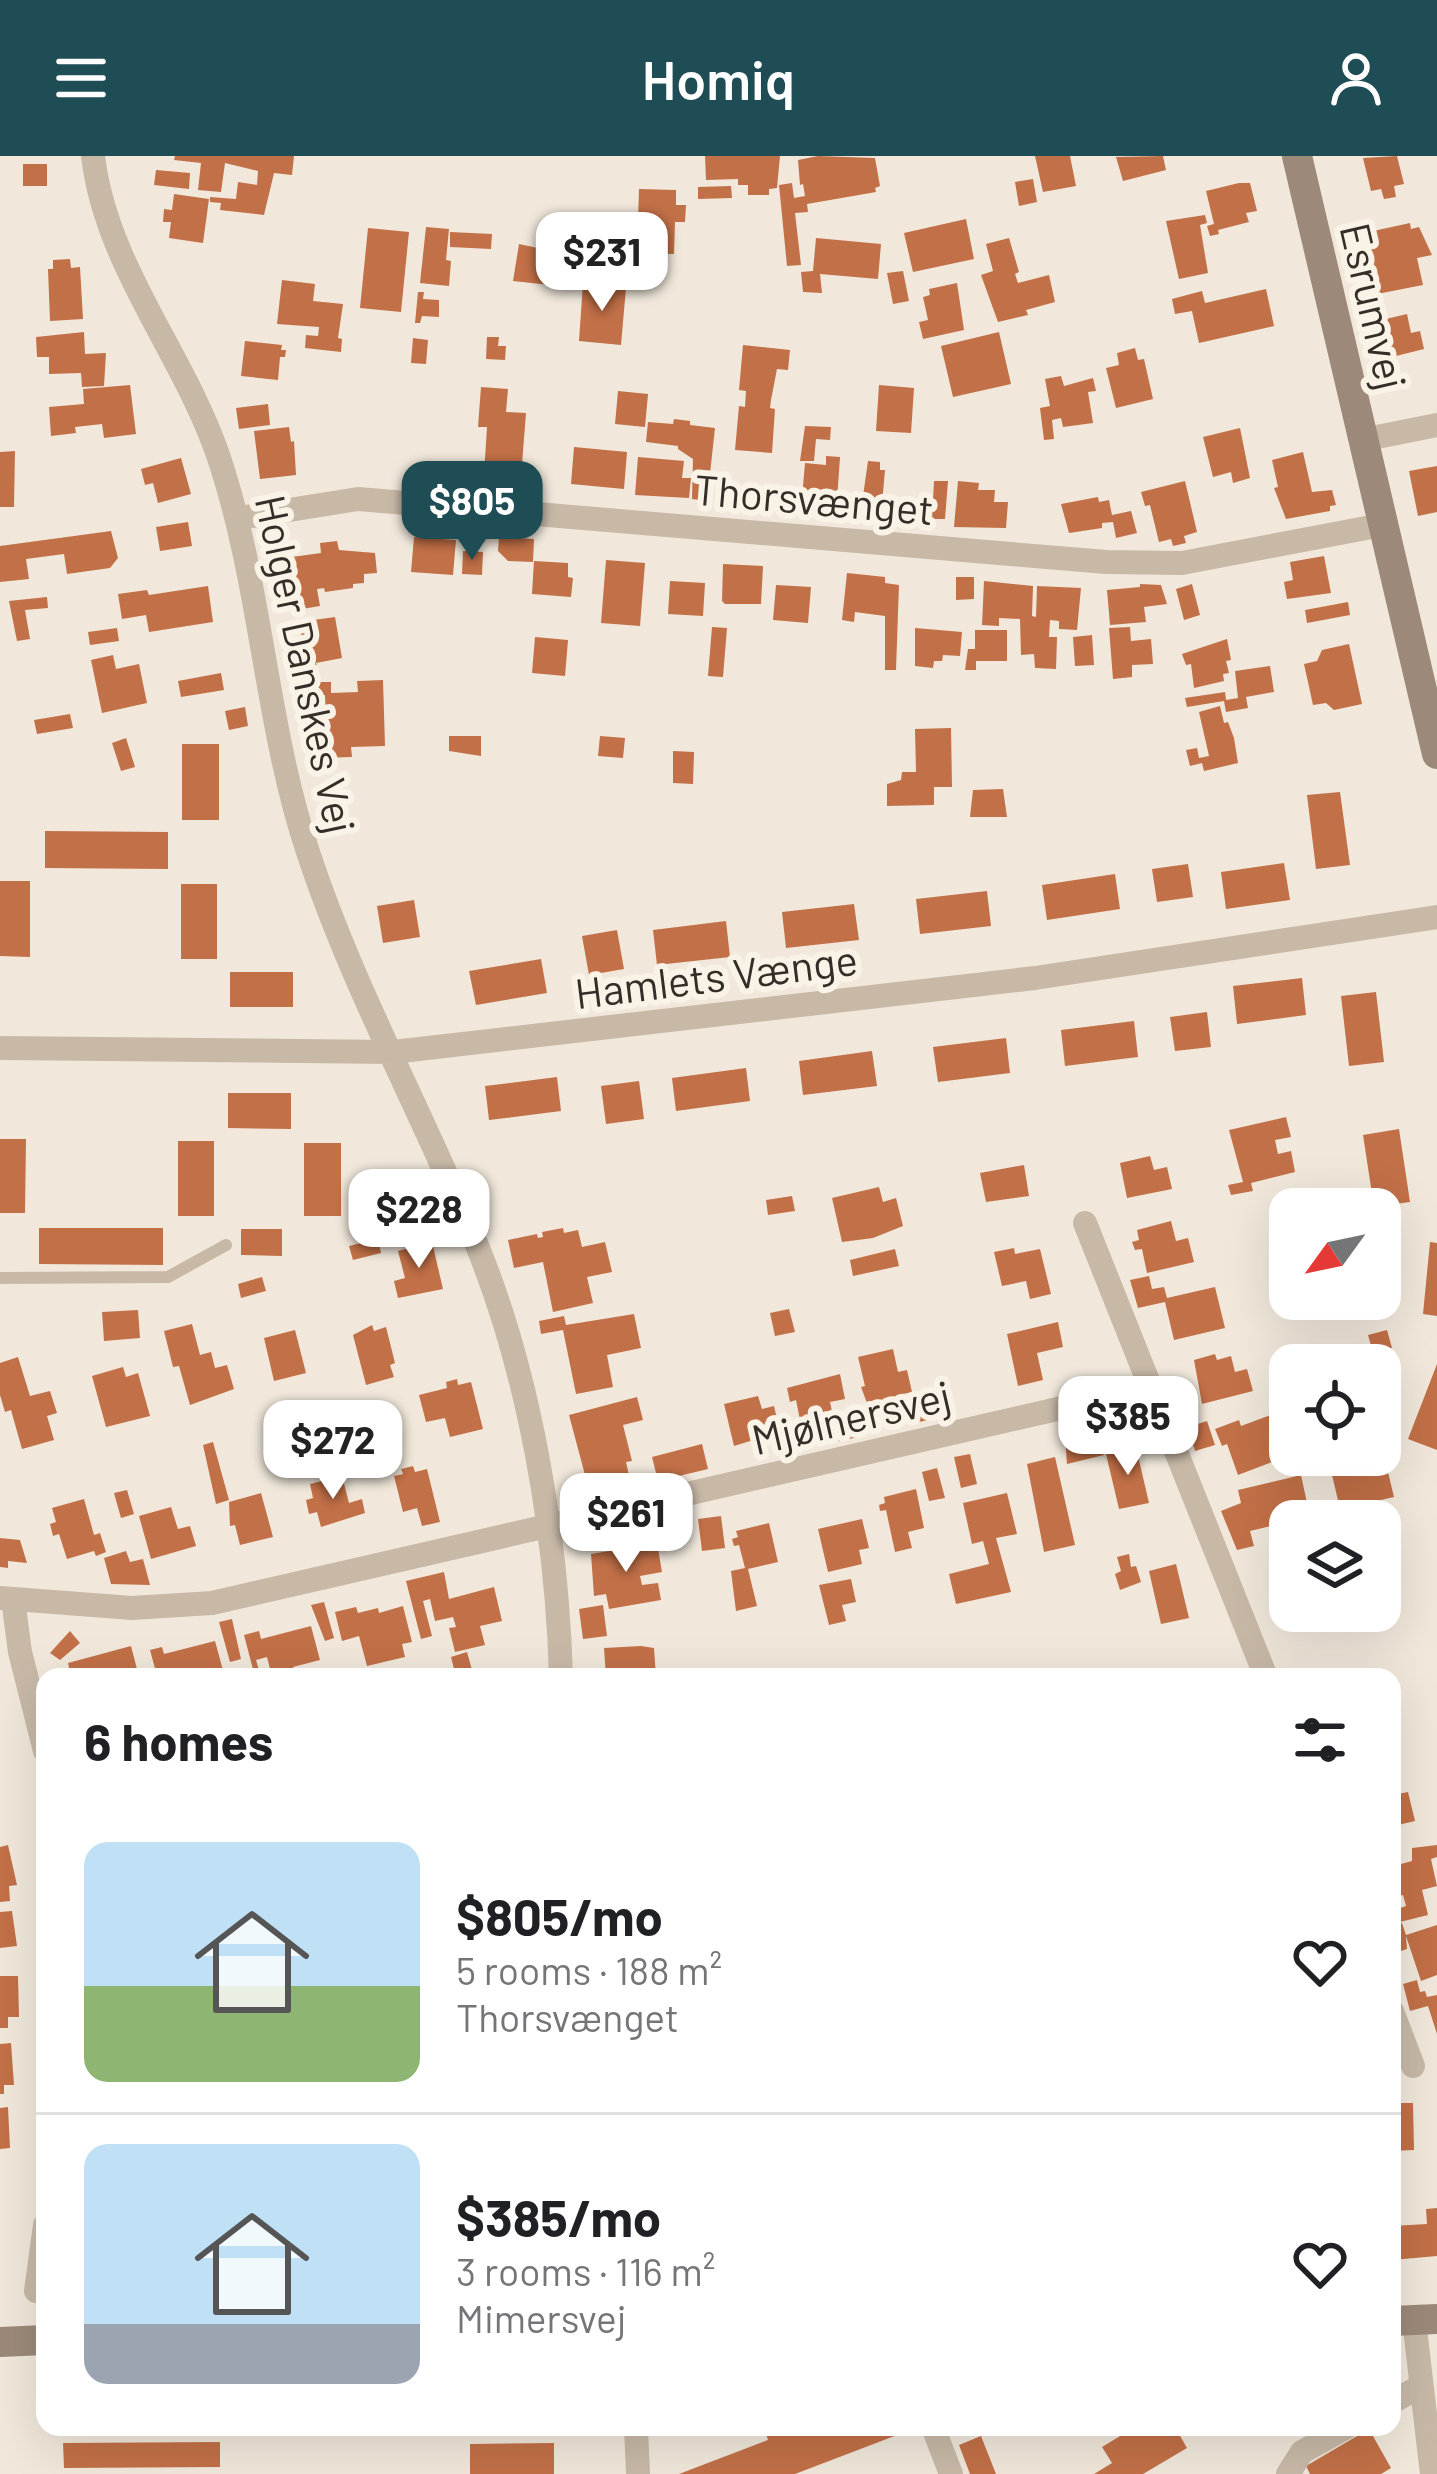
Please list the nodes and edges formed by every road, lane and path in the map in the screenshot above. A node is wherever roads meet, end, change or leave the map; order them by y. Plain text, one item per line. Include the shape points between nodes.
1 (93, 156) edge
2 (1297, 156) edge
3 (1437, 425) edge
4 (1362, 440) junction
5 (238, 518) junction
6 (1382, 525) junction
7 (1437, 754) edge
8 (1437, 917) edge
9 (0, 1048) edge
10 (393, 1052) junction
11 (1085, 1223) dead end
12 (226, 1245) dead end
13 (0, 1278) edge
14 (1154, 1387) junction
15 (548, 1525) junction
16 (6, 1598) edge
17 (560, 1668) edge
18 (1263, 1668) edge
19 (36, 1715) edge
20 (1401, 2036) edge
21 (1412, 2066) dead end
22 (1414, 2320) edge
23 (36, 2340) edge
24 (0, 2342) edge
25 (1421, 2386) junction
26 (1401, 2397) edge
27 (636, 2436) edge
28 (936, 2436) edge
29 (1330, 2436) edge
30 (638, 2474) edge
31 (951, 2474) edge
32 (1288, 2474) edge
33 (1432, 2474) edge

1 - 5 street, Holger Danskes Vej via 113,238 215,448
2 - 4 street, Esrumvej
3 - 4 street
4 - 6 street, Esrumvej
5 - 6 street, Thorsvænget via 358,499 1182,563
5 - 10 street, Holger Danskes Vej via 290,798 332,918
6 - 7 street, Esrumvej
8 - 10 street, Hamlets Vænge via 1035,977
9 - 10 street, Hamlets Vænge
10 - 15 street, Holger Danskes Vej via 485,1268 517,1366
11 - 14 street
12 - 13 lane via 168,1277
14 - 15 street, Mjølnersvej
14 - 18 street
15 - 16 street, Mjølnersvej via 212,1603 132,1608
15 - 17 street, Holger Danskes Vej
16 - 19 street
20 - 21 street
22 - 25 street
23 - 24 street
25 - 26 street
25 - 33 street
27 - 30 street
28 - 31 street
29 - 32 street via 1302,2452

